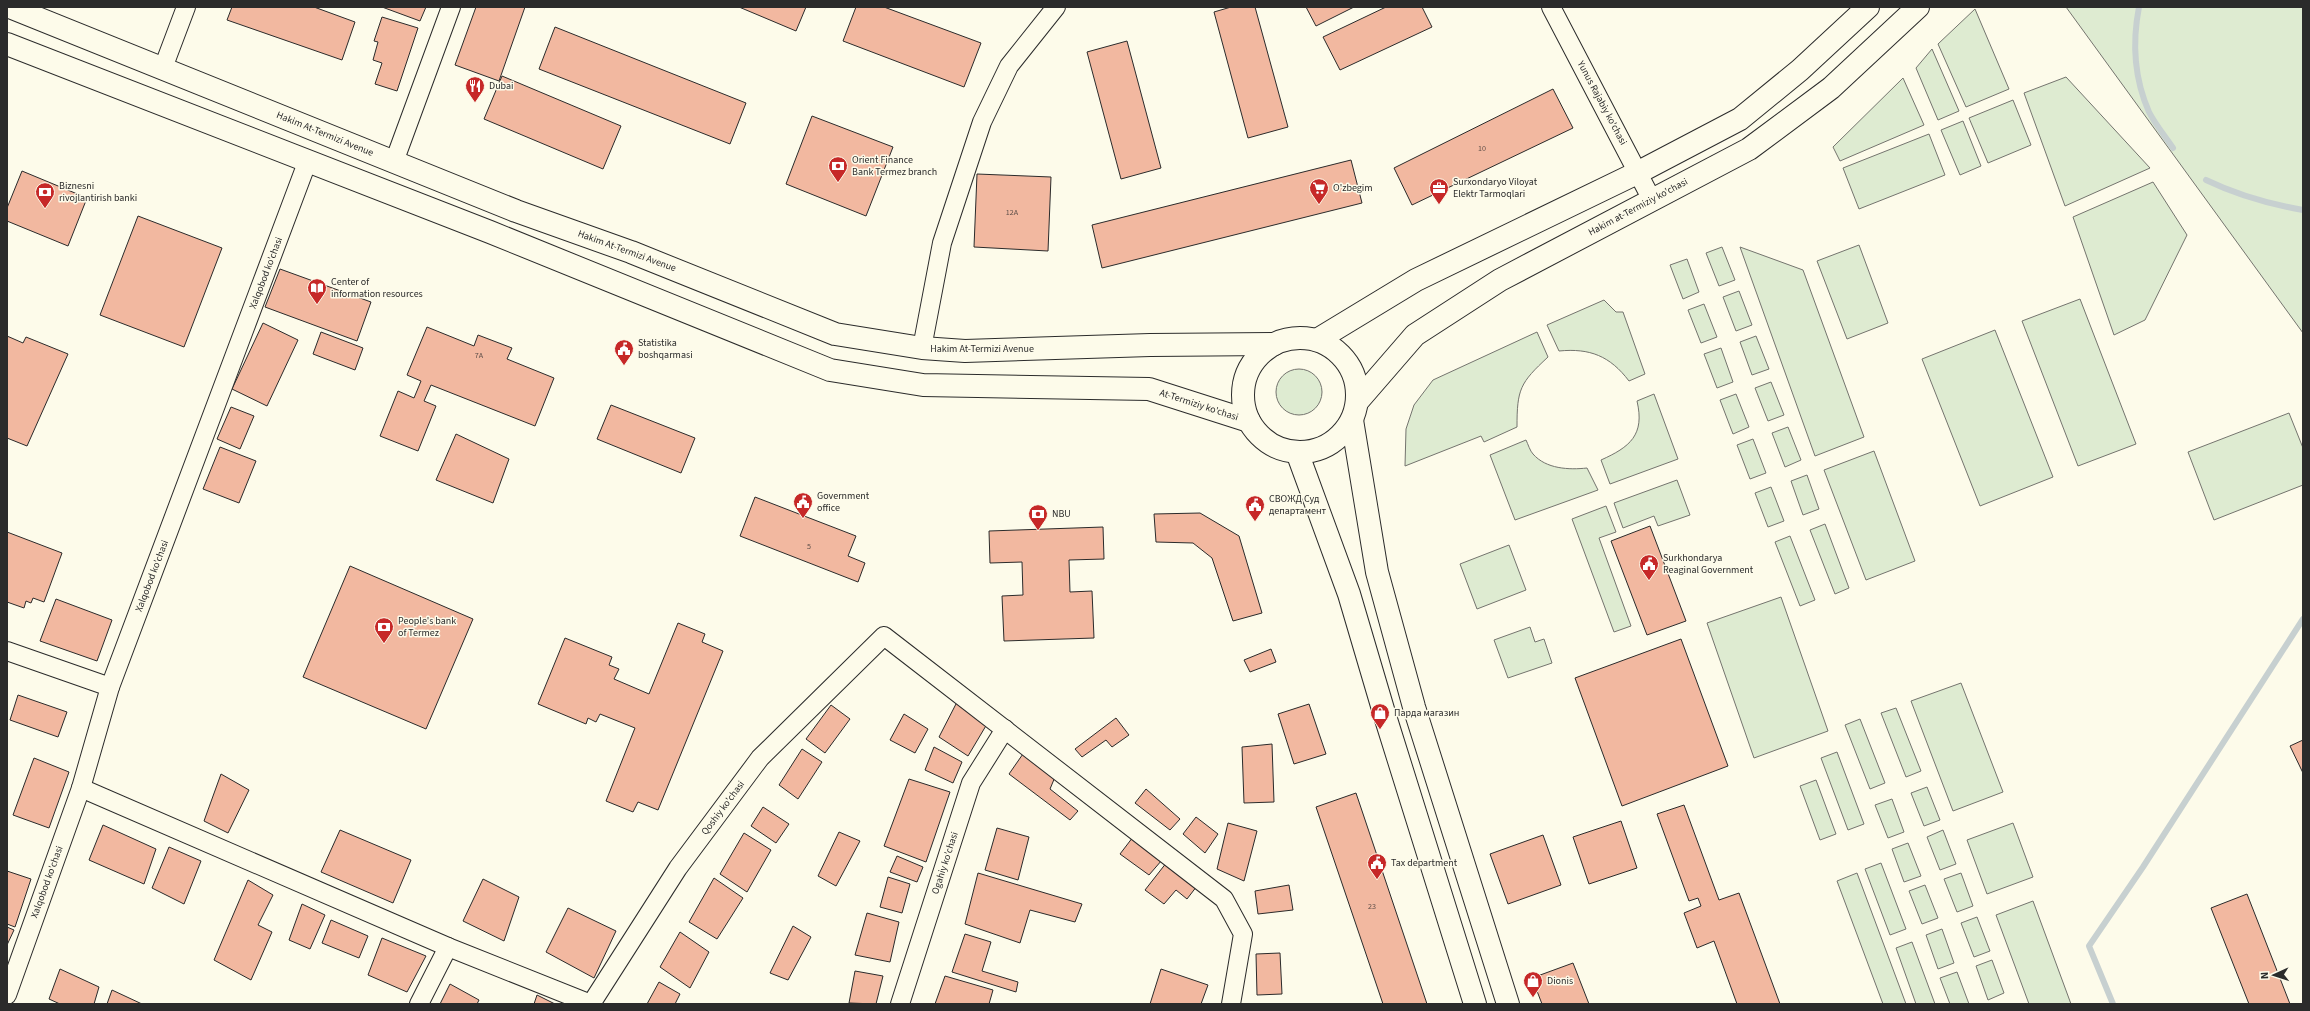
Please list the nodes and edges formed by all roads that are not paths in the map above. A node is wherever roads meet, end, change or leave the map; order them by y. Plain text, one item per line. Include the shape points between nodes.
1 (10, 7) edge
2 (186, 7) edge
3 (451, 7) edge
4 (1056, 7) edge
5 (1551, 7) edge
6 (1868, 7) edge
7 (1918, 7) edge
8 (7, 44) edge
9 (163, 68) junction
10 (308, 160) junction
11 (394, 162) junction
12 (1639, 172) junction
13 (1652, 200) junction
14 (1317, 340) junction
15 (1274, 344) junction
16 (922, 348) junction
17 (1354, 411) junction
18 (1250, 421) junction
19 (1297, 452) junction
20 (7, 651) edge
21 (110, 687) junction
22 (1005, 729) junction
23 (81, 788) junction
24 (448, 946) junction
25 (7, 995) edge
26 (7, 1003) edge
27 (10, 1004) edge
28 (419, 1004) edge
29 (591, 1004) edge
30 (900, 1004) edge
31 (1231, 1004) edge
32 (1475, 1004) edge
33 (1508, 1004) edge

1 - 9 main road, Hakim At-Termizi Avenue
2 - 9 street
3 - 11 street
4 - 16 street via 1009,66 982,122 942,243
5 - 12 street, Yunus Rajabiy ko'chasi
6 - 12 main road via 1800,70 1740,119
7 - 13 main road, Hakim at-Termiziy ko'chasi via 1831,88 1749,149
8 - 10 main road
9 - 11 main road, Hakim At-Termizi Avenue
10 - 18 main road, At-Termiziy ko'chasi via 830,370 923,385 1149,389
10 - 21 street, Xalqobod ko'chasi
11 - 16 main road, Hakim At-Termizi Avenue via 516,211 631,252 835,334
12 - 13 street, Yunus Rajabiy ko'chasi
12 - 14 main road via 1416,280
13 - 17 main road, Hakim at-Termiziy ko'chasi via 1500,280 1415,334
14 - 15 main road via 1288,339
14 - 17 main road via 1335,349 1348,364 1356,382
15 - 16 main road, Hakim At-Termizi Avenue via 965,351
15 - 18 main road via 1260,354 1249,369 1244,386 1244,404
17 - 19 main road via 1342,434 1329,445 1314,451
17 - 33 main road via 1377,572 1414,707
18 - 19 main road via 1262,437 1278,448
19 - 32 main road via 1349,594 1384,716
20 - 21 street
21 - 23 street, Xalqobod ko'chasi
22 - 29 street, Qoshiy ko'chasi via 884,636 760,758 678,868
22 - 30 street, Ogahiy ko'chasi via 971,783
22 - 31 street via 1224,899 1243,934
23 - 24 street
23 - 25 street, Xalqobod ko'chasi
24 - 28 street
24 - 29 street
26 - 27 street

